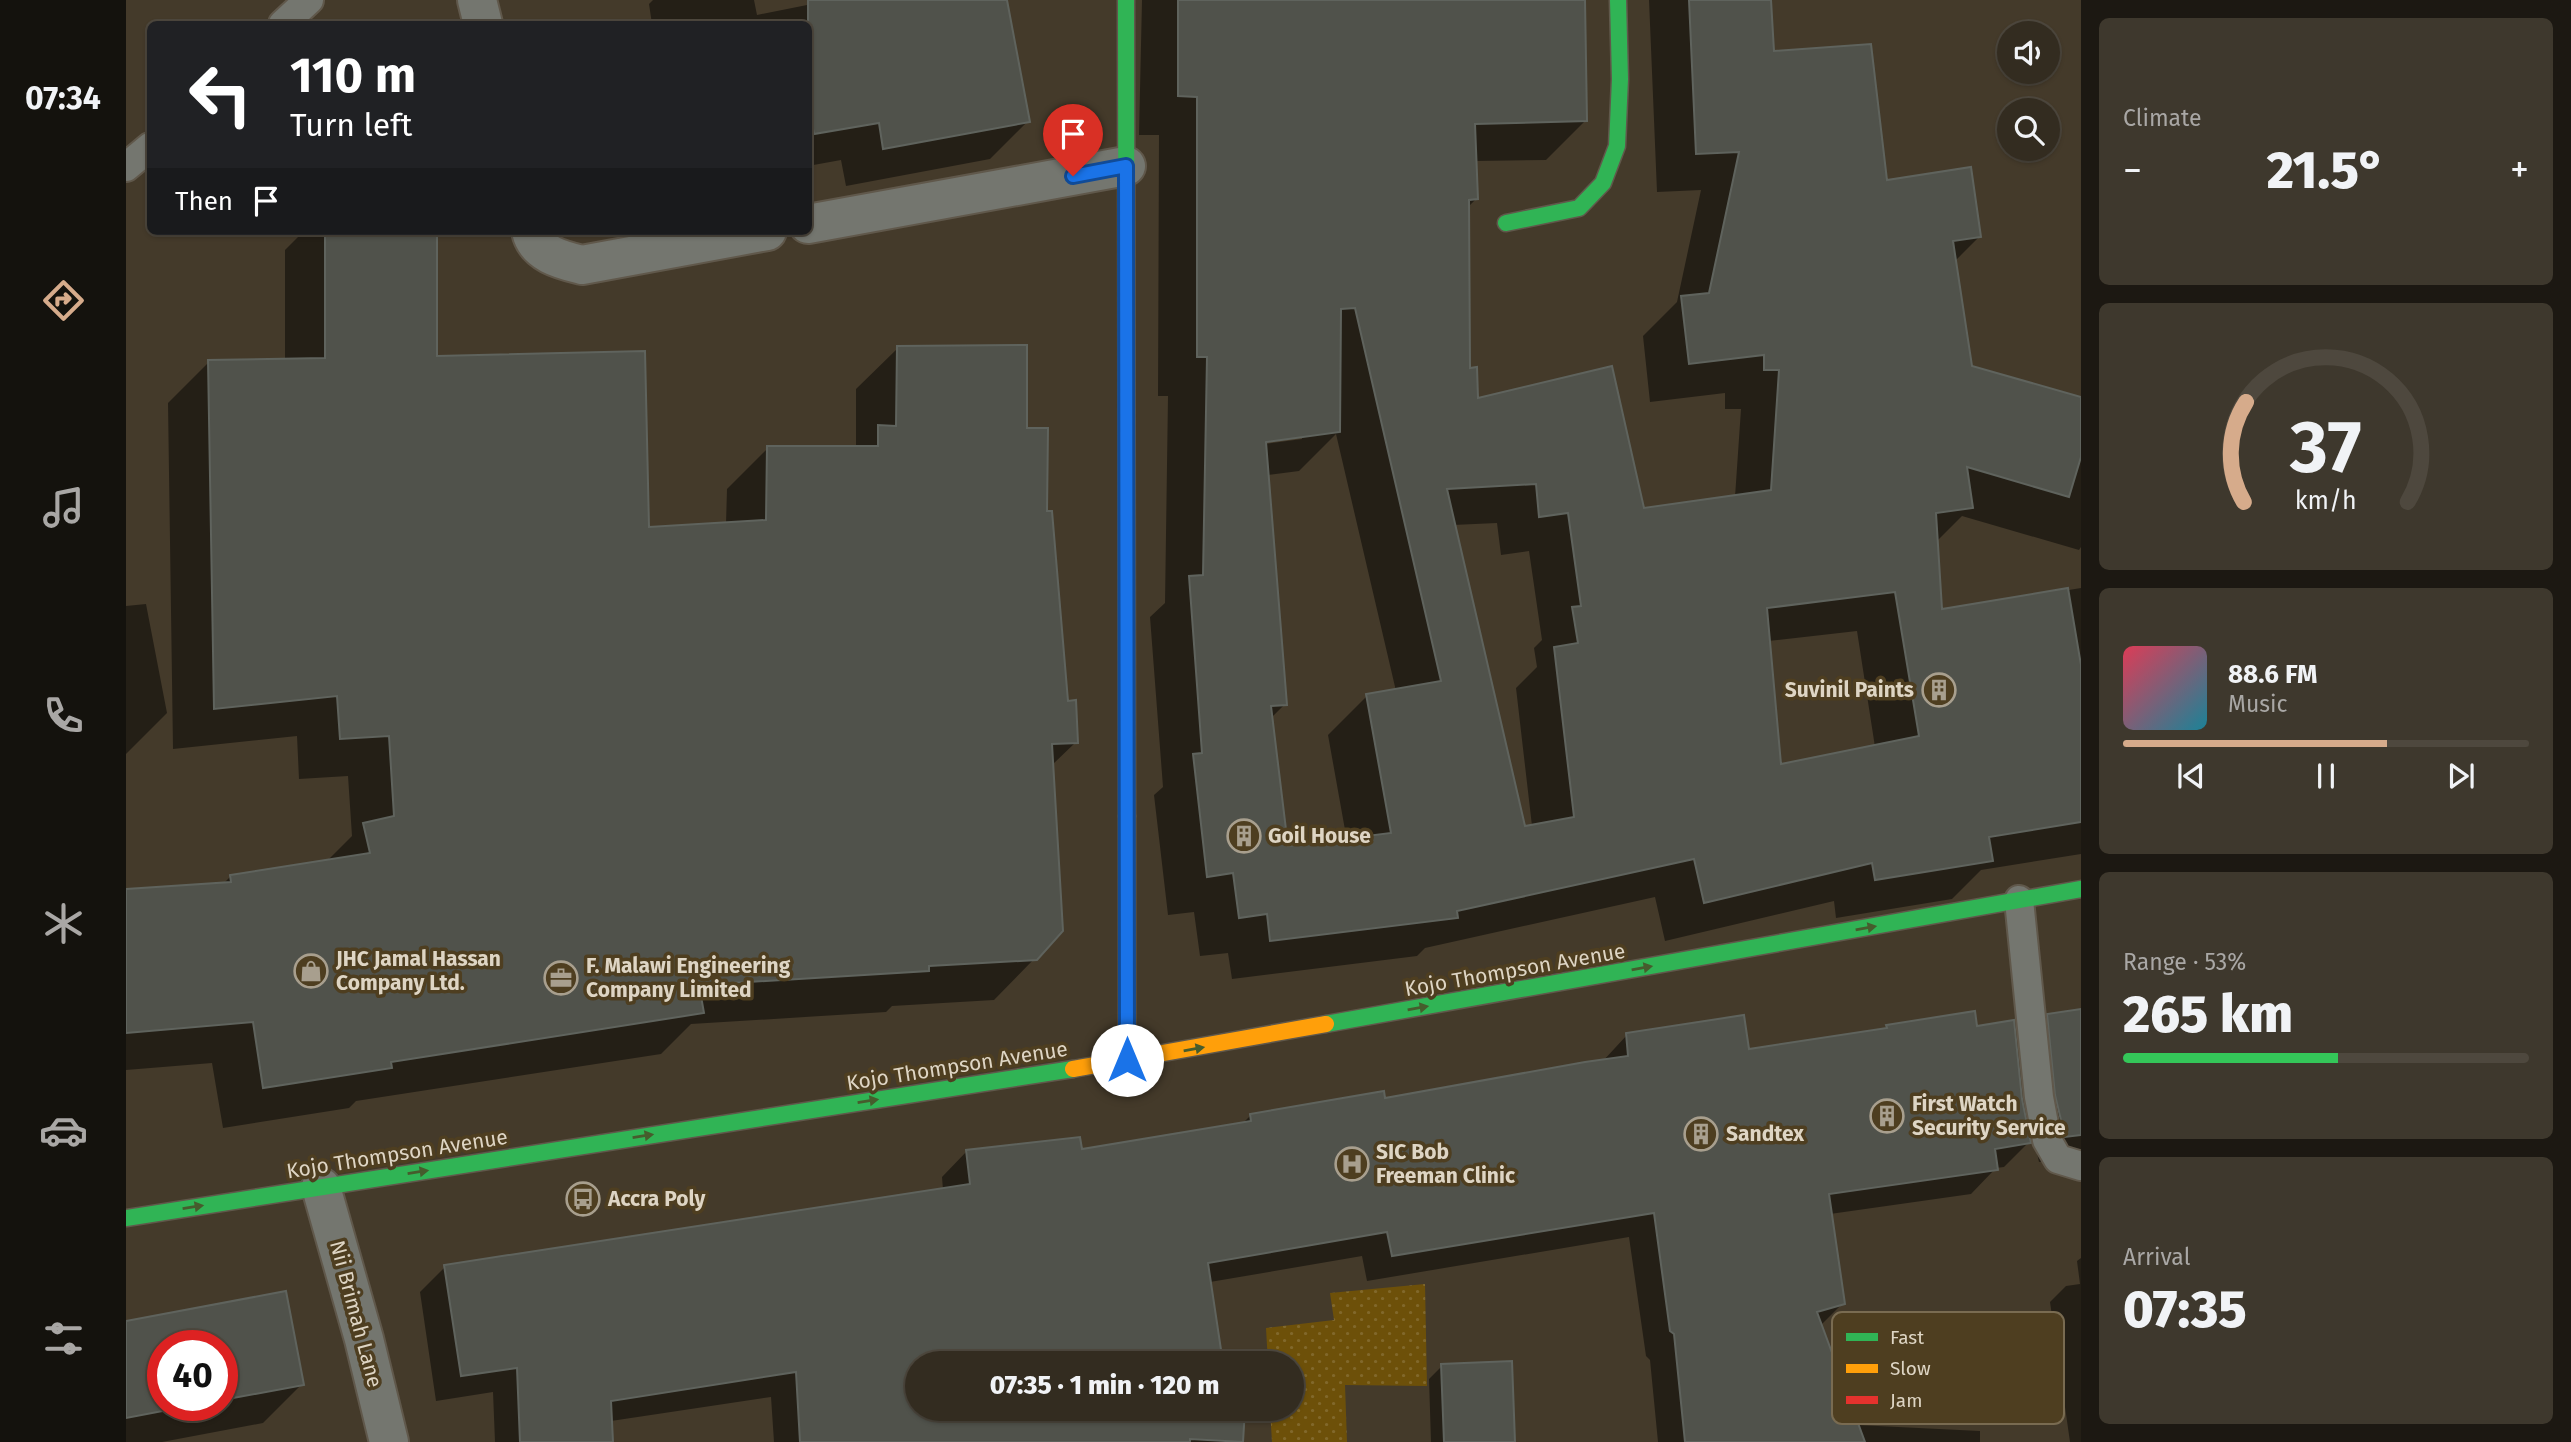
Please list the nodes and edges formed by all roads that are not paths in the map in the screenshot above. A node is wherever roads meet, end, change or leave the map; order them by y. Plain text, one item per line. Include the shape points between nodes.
1 (309, 0) edge
2 (477, 0) edge
3 (1126, 0) edge
4 (1618, 0) edge
5 (286, 21) edge
6 (482, 21) edge
7 (147, 150) edge
8 (1126, 166) junction
9 (126, 167) edge
10 (812, 223) edge
11 (1506, 223) dead end
12 (532, 235) edge
13 (745, 235) edge
14 (2081, 889) edge
15 (2019, 900) junction
16 (1127, 1060) junction
17 (2081, 1166) edge
18 (321, 1187) junction
19 (126, 1218) edge
20 (389, 1442) edge

1 - 5 lane
2 - 6 street
3 - 8 main road
4 - 11 main road via 1617,146 1603,183 1579,208
7 - 9 lane
8 - 10 street
8 - 16 main road
12 - 13 street via 552,257 582,265
14 - 15 main road, Kojo Thompson Avenue
16 -> 15 main road, Kojo Thompson Avenue
15 - 17 lane via 2047,1140 2058,1159
18 -> 16 main road, Kojo Thompson Avenue
19 -> 18 main road, Kojo Thompson Avenue
18 - 20 street, Nii Brimah Lane

